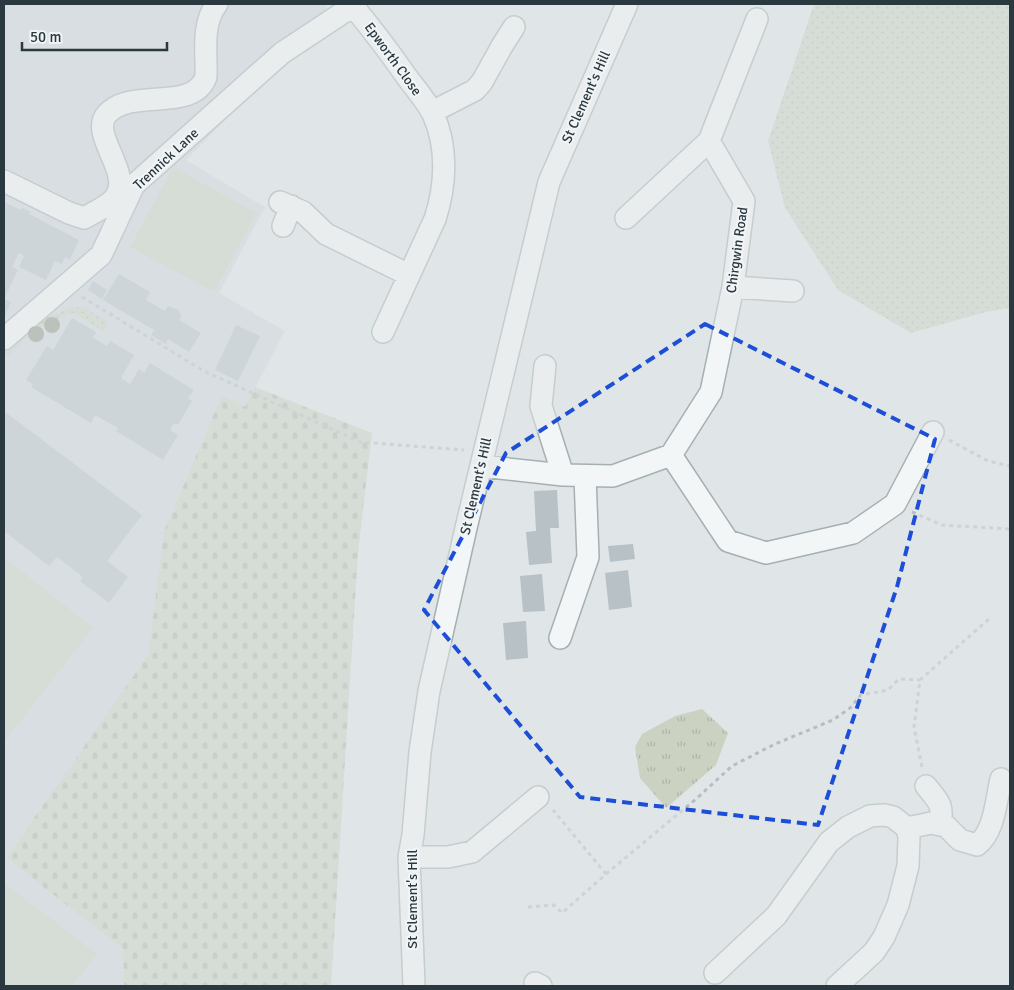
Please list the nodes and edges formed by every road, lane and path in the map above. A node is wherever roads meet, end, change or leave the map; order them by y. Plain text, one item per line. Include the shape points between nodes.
1 (217, 4) edge
2 (627, 4) edge
3 (353, 5) edge
4 (757, 20) dead end
5 (514, 28) dead end
6 (432, 112) junction
7 (709, 140) junction
8 (4, 181) edge
9 (626, 218) dead end
10 (283, 226) dead end
11 (409, 275) junction
12 (733, 287) junction
13 (793, 291) dead end
14 (75, 299) dead end
15 (383, 332) dead end
16 (4, 339) edge
17 (545, 366) dead end
18 (933, 432) joint
19 (671, 455) junction
20 (483, 459) junction
21 (1010, 466) edge
22 (563, 475) junction
23 (585, 476) junction
24 (895, 504) junction
25 (1010, 529) edge
26 (990, 618) dead end
27 (560, 638) dead end
28 (920, 680) junction
29 (1001, 779) dead end
30 (926, 786) joint
31 (538, 797) joint
32 (940, 825) junction
33 (906, 828) junction
34 (409, 857) junction
35 (606, 874) junction
36 (528, 907) dead end
37 (715, 973) dead end
38 (414, 986) edge
39 (837, 986) edge

1 - 8 street via 207,26 203,85 177,97 124,104 108,112 103,120 103,132 119,175 119,188 113,200 84,218
2 - 20 street, St Clement's Hill via 549,182
3 - 6 street, Epworth Close
3 - 16 street, Trennick Lane via 282,54 134,185 101,255
4 - 7 street
5 - 6 street via 482,82 466,96
6 - 11 street, Epworth Close via 442,147 444,182 435,219
7 - 9 street
7 - 12 street, Chirgwin Road via 744,201
10 - 11 street via 286,204 303,212 326,234
11 - 15 street, Epworth Close
12 - 13 street
12 - 19 street, Chirgwin Road via 711,392
14 - 20 path via 84,297 204,371 360,442
17 - 22 street via 541,406
18 - 21 path via 988,461
18 - 24 street
19 - 23 street via 613,476
19 - 24 street via 728,541 766,553 853,533
20 - 22 street
20 - 34 street, St Clement's Hill via 429,691
22 - 23 street
23 - 27 street via 588,557
24 - 25 path via 942,526
26 - 28 path
28 - 30 path via 914,727
28 - 35 path via 899,679 888,690 861,695 833,720 732,766
29 - 32 street via 985,839 977,844 960,840 946,826
30 - 32 street via 940,806
31 - 34 street via 472,852 448,857
31 - 35 path
32 - 33 street via 931,823
33 - 37 street via 893,817 884,815 870,816 848,827 829,842 776,916
33 - 39 street via 910,848 908,866 892,922 874,952
34 - 38 street, St Clement's Hill
35 - 36 path via 562,913 554,905

